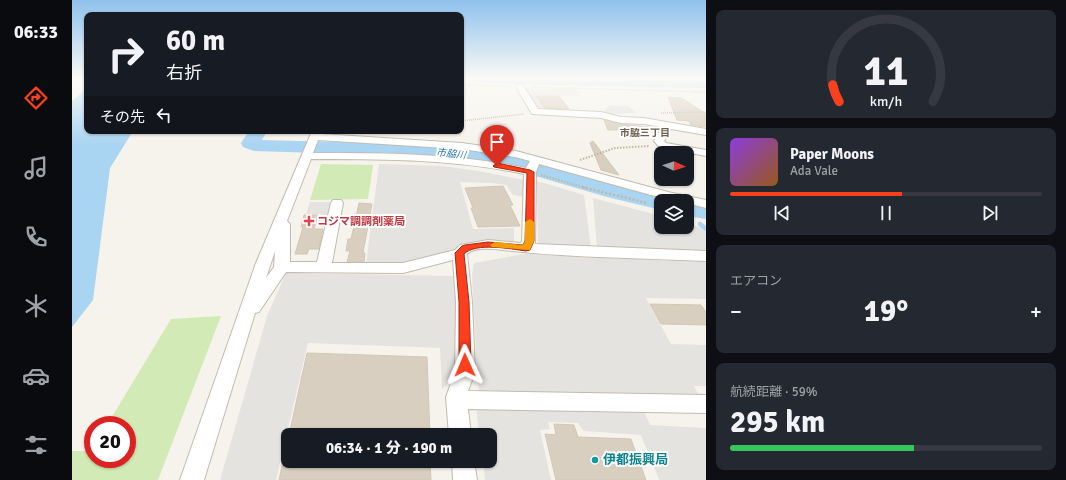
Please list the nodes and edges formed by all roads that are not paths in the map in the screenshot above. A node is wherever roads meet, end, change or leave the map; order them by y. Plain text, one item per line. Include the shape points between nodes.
1 (528, 100) edge
2 (668, 125) junction
3 (706, 132) edge
4 (315, 134) edge
5 (706, 153) edge
6 (307, 156) junction
7 (536, 159) junction
8 (530, 172) junction
9 (337, 203) dead end
10 (706, 204) edge
11 (283, 215) junction
12 (526, 248) junction
13 (460, 253) junction
14 (706, 256) edge
15 (282, 268) junction
16 (323, 268) junction
17 (244, 322) junction
18 (457, 400) junction
19 (706, 404) edge
20 (459, 428) edge
21 (464, 468) edge
22 (192, 480) edge
23 (465, 480) edge

1 - 2 street via 535,112 601,115
2 - 3 street
2 - 5 street via 659,141 663,145
4 - 6 street
4 - 7 street via 462,146
6 - 8 street via 434,158 486,163
6 - 11 street
7 - 8 street
7 - 10 street
8 - 12 street via 529,241
9 - 16 street via 339,225
11 - 15 street
11 - 17 street via 263,263
12 - 13 street via 488,244 465,248
12 - 14 street
13 - 16 street via 403,268
13 - 18 street via 465,372
15 - 16 street
15 - 17 street
17 - 22 street
18 - 19 street
18 - 20 street
21 - 23 street

